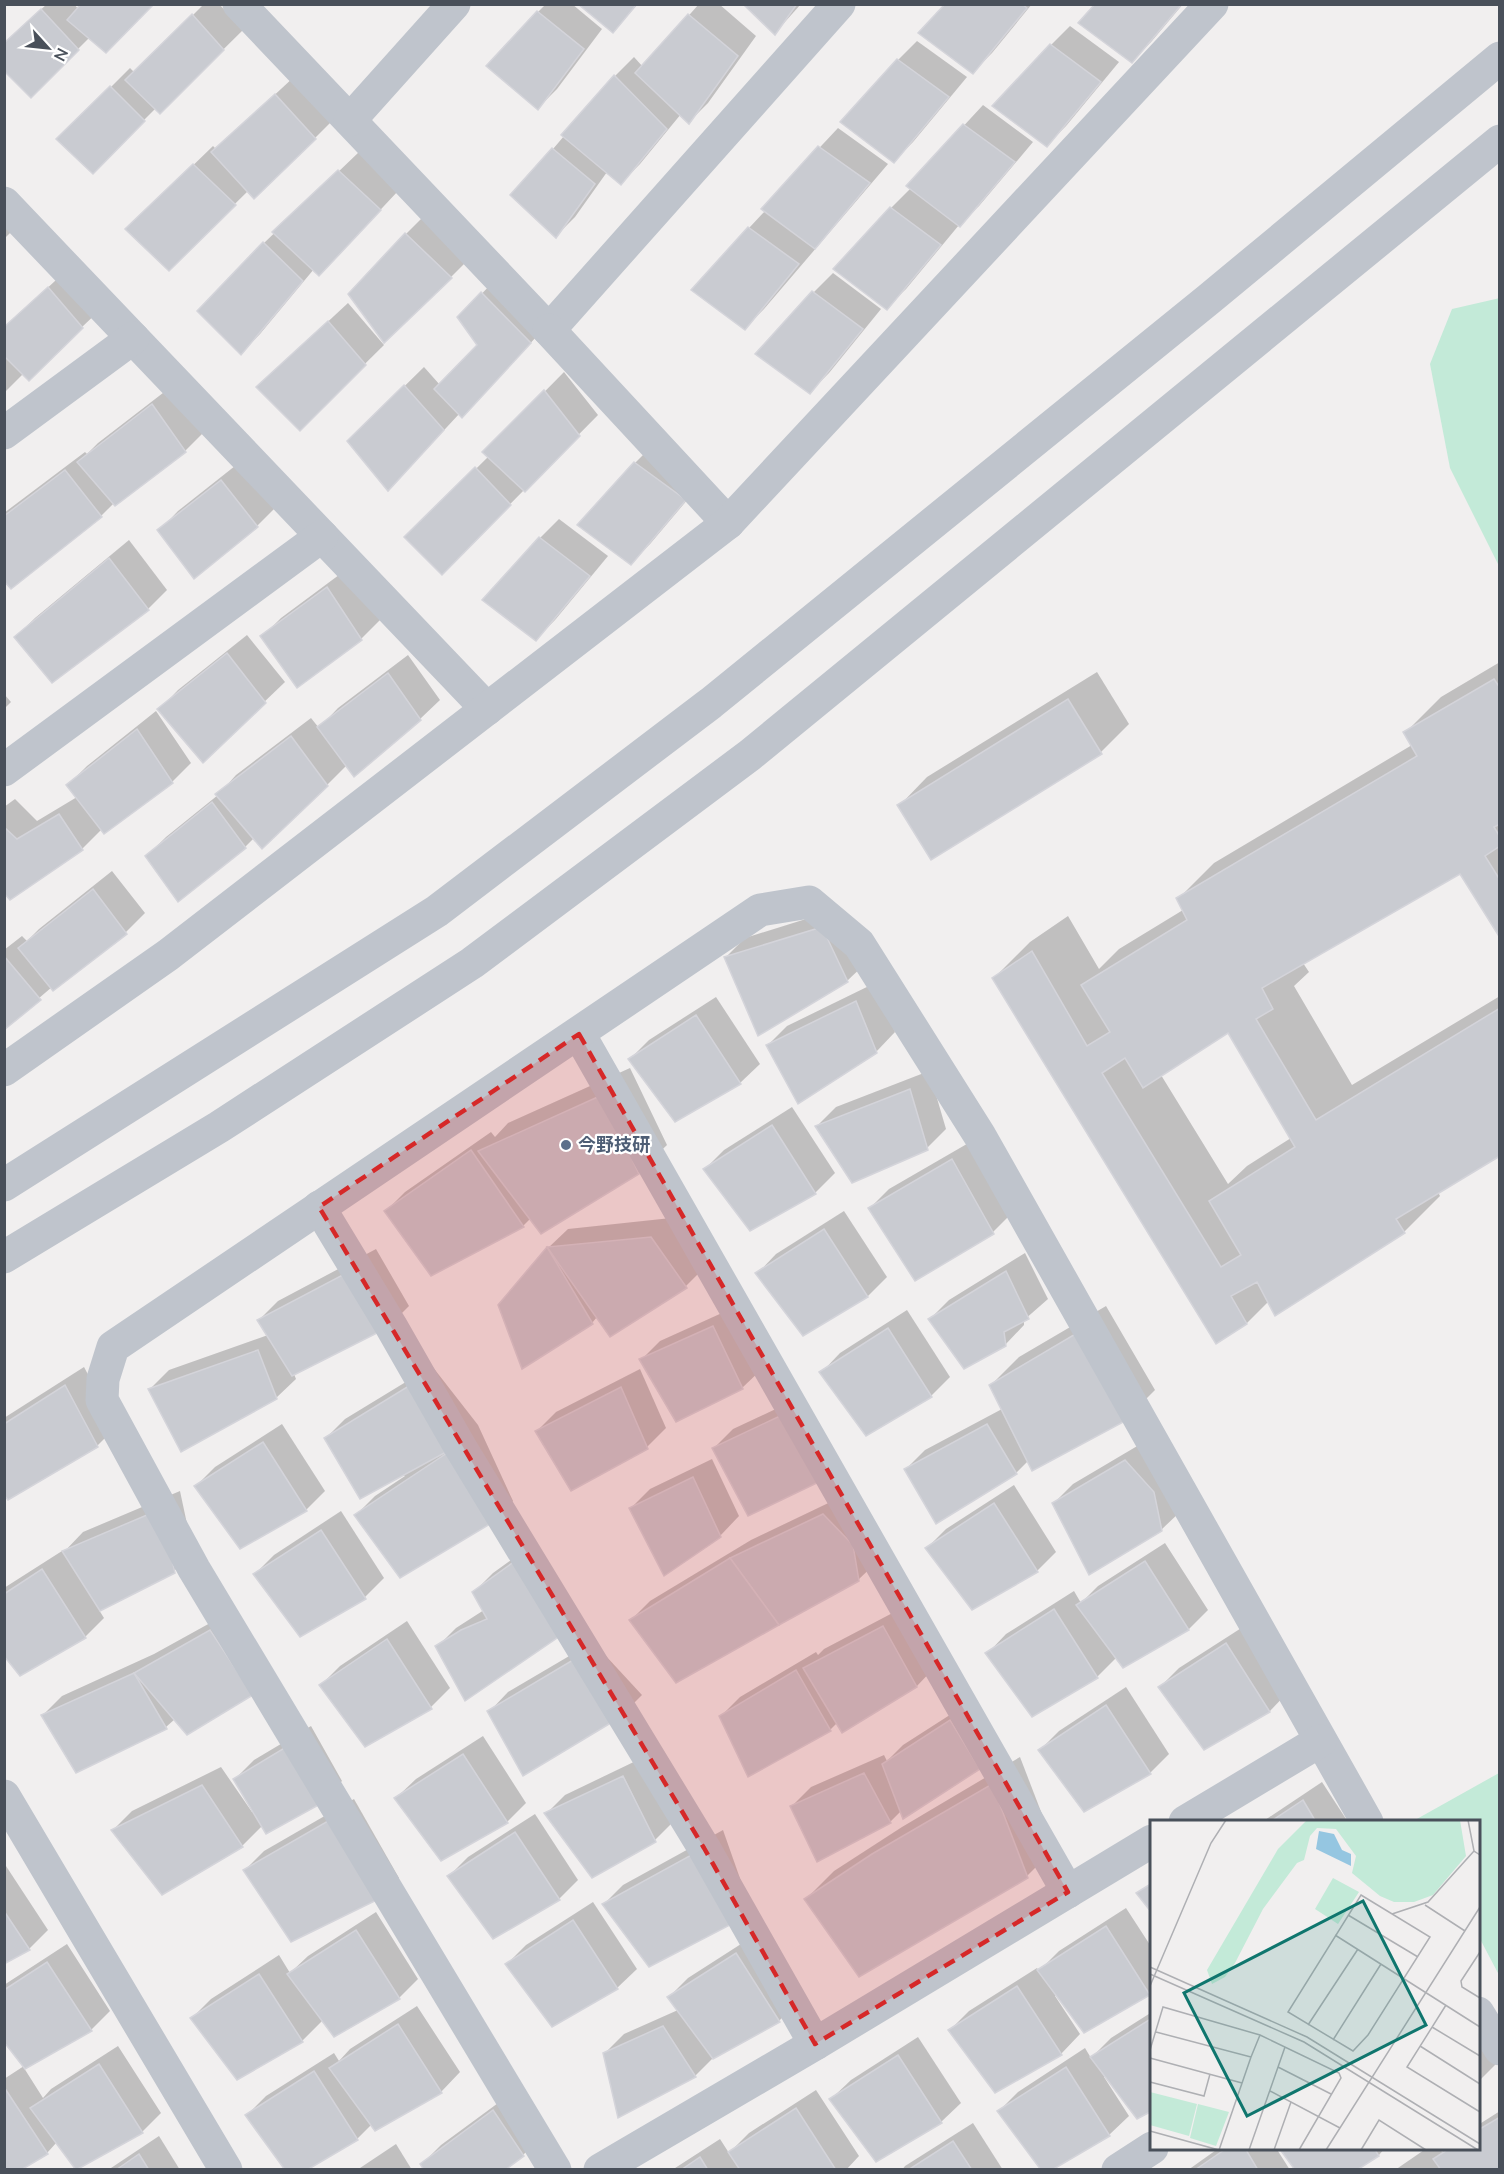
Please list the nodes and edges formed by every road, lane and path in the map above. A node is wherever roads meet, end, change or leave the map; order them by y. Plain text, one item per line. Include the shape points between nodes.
1 (238, 4) edge
2 (454, 4) edge
3 (839, 4) edge
4 (1212, 4) edge
5 (1500, 58) edge
6 (350, 120) junction
7 (1500, 141) edge
8 (4, 203) edge
9 (549, 330) junction
10 (133, 338) junction
11 (4, 433) edge
12 (729, 523) junction
13 (322, 536) junction
14 (487, 710) junction
15 (4, 770) edge
16 (579, 1034) junction
17 (4, 1070) edge
18 (4, 1185) edge
19 (319, 1207) junction
20 (4, 1257) edge
21 (1320, 1741) junction
22 (4, 1796) edge
23 (1187, 1820) edge
24 (1366, 1820) edge
25 (1150, 1842) edge
26 (1068, 1892) junction
27 (1480, 2015) edge
28 (815, 2044) junction
29 (1500, 2049) edge
30 (1150, 2149) edge
31 (226, 2169) edge
32 (555, 2169) edge
33 (600, 2169) edge
34 (1118, 2169) edge

1 - 6 street
2 - 6 street
3 - 9 street
4 - 12 street
5 - 18 street via 711,703 466,890
6 - 9 street
7 - 20 street via 750,755 482,956 219,1127
8 - 10 street
9 - 12 street
10 - 11 street
10 - 13 street
12 - 14 street
13 - 14 street
13 - 15 street
14 - 17 street via 168,955
16 - 19 street
16 - 21 street via 760,910 809,902 859,944 980,1136
16 - 26 street
19 - 28 street via 704,1848
19 - 32 street via 113,1347 103,1379 102,1400 194,1569
21 - 23 street
21 - 24 street
22 - 31 street
25 - 26 street
26 - 28 street
27 - 29 street
28 - 33 street
30 - 34 street

